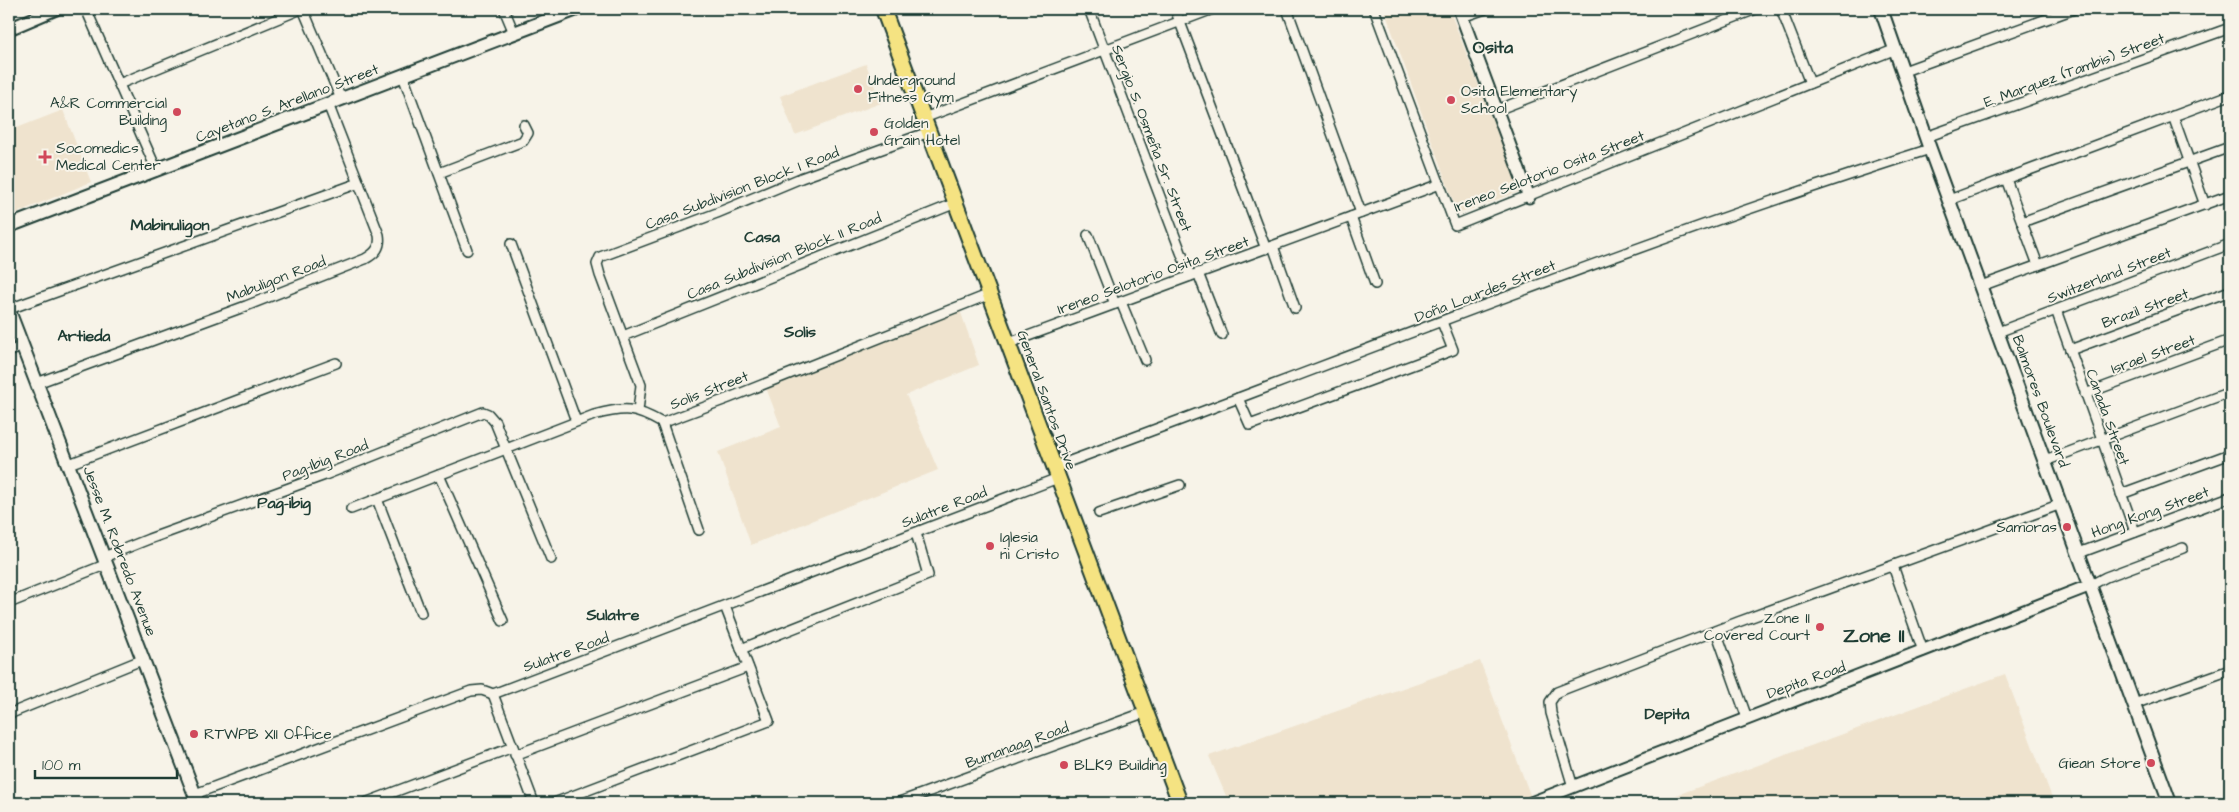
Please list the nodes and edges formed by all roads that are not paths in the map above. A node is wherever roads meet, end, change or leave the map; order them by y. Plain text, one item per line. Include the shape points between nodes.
1 (56, 9) edge
2 (86, 9) edge
3 (302, 9) edge
4 (504, 9) edge
5 (577, 9) edge
6 (883, 9) edge
7 (1089, 9) edge
8 (1175, 9) edge
9 (1214, 9) edge
10 (1287, 9) edge
11 (1374, 9) edge
12 (1485, 9) edge
13 (1756, 9) edge
14 (1781, 9) edge
15 (1881, 9) edge
16 (2074, 9) edge
17 (1461, 13) edge
18 (1180, 22) junction
19 (2230, 28) edge
20 (9, 29) edge
21 (514, 33) junction
22 (1896, 48) junction
23 (1105, 50) junction
24 (1904, 71) junction
25 (403, 76) junction
26 (1810, 83) junction
27 (119, 84) junction
28 (2230, 95) edge
29 (341, 99) junction
30 (328, 104) junction
31 (1497, 110) junction
32 (2173, 116) junction
33 (924, 118) junction
34 (524, 125) dead end
35 (929, 132) junction
36 (1928, 143) junction
37 (2230, 148) edge
38 (2190, 163) junction
39 (157, 171) junction
40 (439, 172) junction
41 (2006, 178) junction
42 (360, 183) junction
43 (1440, 184) junction
44 (2230, 195) edge
45 (1529, 197) junction
46 (1949, 200) junction
47 (956, 203) junction
48 (2205, 205) junction
49 (1361, 213) junction
50 (1351, 217) junction
51 (2022, 222) junction
52 (9, 226) edge
53 (1088, 235) dead end
54 (511, 244) dead end
55 (2230, 244) edge
56 (1270, 247) junction
57 (467, 250) dead end
58 (2038, 265) junction
59 (1194, 275) junction
60 (1374, 284) dead end
61 (1981, 286) junction
62 (2230, 291) edge
63 (990, 294) junction
64 (1118, 303) junction
65 (1295, 308) dead end
66 (9, 310) edge
67 (2056, 310) junction
68 (1442, 322) junction
69 (1998, 332) junction
70 (1222, 335) dead end
71 (623, 336) junction
72 (2230, 340) edge
73 (1009, 343) junction
74 (22, 346) junction
75 (2070, 350) junction
76 (9, 352) edge
77 (1145, 360) dead end
78 (336, 363) dead end
79 (37, 383) junction
80 (2230, 392) edge
81 (2085, 394) junction
82 (1238, 398) junction
83 (638, 411) junction
84 (576, 421) junction
85 (662, 423) junction
86 (2102, 440) junction
87 (505, 449) junction
88 (2230, 454) edge
89 (2045, 461) junction
90 (69, 464) junction
91 (1056, 473) junction
92 (440, 475) junction
93 (1180, 485) dead end
94 (2121, 494) junction
95 (2230, 497) edge
96 (377, 499) junction
97 (2061, 504) junction
98 (351, 509) dead end
99 (1100, 513) dead end
100 (700, 530) dead end
101 (2135, 532) junction
102 (916, 533) junction
103 (2183, 548) dead end
104 (2079, 553) junction
105 (105, 560) junction
106 (552, 560) dead end
107 (1893, 566) junction
108 (2091, 585) junction
109 (9, 603) edge
110 (725, 606) junction
111 (421, 613) dead end
112 (503, 621) dead end
113 (1716, 631) junction
114 (741, 649) junction
115 (1923, 652) junction
116 (144, 658) junction
117 (748, 667) junction
118 (2230, 670) edge
119 (493, 694) junction
120 (2134, 704) junction
121 (1146, 712) junction
122 (9, 714) edge
123 (1747, 718) junction
124 (514, 751) junction
125 (1573, 787) junction
126 (197, 799) edge
127 (365, 803) edge
128 (534, 803) edge
129 (554, 803) edge
130 (897, 803) edge
131 (1180, 803) edge
132 (1532, 803) edge
133 (2170, 803) edge

1 - 20 street
2 - 27 street
3 - 27 street
3 - 29 street
4 - 21 street
5 - 21 main road, Cayetano S. Arellano Street
6 - 33 highway, General Santos Drive
7 - 23 street, Sergio S. Osmeña Sr. Street
8 - 18 street
9 - 18 street
10 - 49 street
11 - 43 street
12 - 17 street
13 - 31 street
14 - 26 street
15 - 22 main road, Balmores Boulevard
16 - 24 street
17 - 31 street
18 - 23 street
18 - 56 street
19 - 36 street, E. Marquez (Tambis) Street
21 - 25 main road, Cayetano S. Arellano Street
22 - 24 main road, Balmores Boulevard
22 - 26 street, Ireneo Selotorio Osita Street
23 - 33 street
23 - 59 street, Sergio S. Osmeña Sr. Street
24 - 36 main road, Balmores Boulevard
25 - 29 main road, Cayetano S. Arellano Street
25 - 40 street
26 - 45 street, Ireneo Selotorio Osita Street
27 - 39 street
28 - 32 street
29 - 30 main road, Cayetano S. Arellano Street
30 - 39 main road, Cayetano S. Arellano Street
30 - 42 street, Mabuligon Road
31 - 45 street
32 - 38 street
32 - 41 street
33 - 35 highway, General Santos Drive
34 - 40 street via 528,133 523,141
35 - 47 highway, General Santos Drive
35 - 71 street, Casa Subdivision Block I Road via 801,178 598,258 597,264
36 - 46 main road, Balmores Boulevard
36 - 68 street, Doña Lourdes Street
37 - 38 street
38 - 48 street
38 - 51 street
39 - 52 main road, Cayetano S. Arellano Street
40 - 57 street
41 - 46 street
41 - 51 street
42 - 66 street
42 - 79 street, Mabuligon Road via 379,235 378,248 372,256
43 - 45 street, Ireneo Selotorio Osita Street via 1455,225
43 - 49 street, Ireneo Selotorio Osita Street
44 - 48 street
46 - 61 main road, Balmores Boulevard
47 - 63 highway, General Santos Drive
47 - 71 street, Casa Subdivision Block II Road
48 - 58 street
49 - 50 street, Ireneo Selotorio Osita Street
50 - 56 street, Ireneo Selotorio Osita Street
50 - 60 street
51 - 58 street
53 - 64 street
54 - 84 street
55 - 67 street, Switzerland Street
56 - 59 street, Ireneo Selotorio Osita Street
56 - 65 street
58 - 61 street
59 - 64 street, Ireneo Selotorio Osita Street
59 - 70 street, Sergio S. Osmeña Sr. Street
61 - 69 main road, Balmores Boulevard
62 - 75 street, Brazil Street
63 - 73 highway, General Santos Drive
63 - 85 street, Solis Street
64 - 73 street, Ireneo Selotorio Osita Street
64 - 77 street
66 - 74 main road, Jesse M. Robredo Avenue
67 - 69 street, Switzerland Street
67 - 75 street, Canada Street
68 - 82 street, Doña Lourdes Street
68 - 82 street via 1453,350 1250,425
69 - 89 main road, Balmores Boulevard
71 - 83 street via 641,387
72 - 81 street, Israel Street
73 - 91 highway, General Santos Drive
74 - 76 street
74 - 79 main road, Jesse M. Robredo Avenue
75 - 81 street, Canada Street
78 - 90 street
79 - 90 main road, Jesse M. Robredo Avenue
80 - 86 street
81 - 86 street, Canada Street
82 - 91 street, Doña Lourdes Street
83 - 84 street, Solis Street via 618,408
83 - 85 street, Solis Street
84 - 87 street, Solis Street
85 - 100 street
86 - 89 street
86 - 94 street, Canada Street
87 - 92 street, Solis Street
87 - 105 street, Pag-Ibig Road via 492,418 479,412 325,475 149,539
87 - 106 street, Pag-Ibig Road
88 - 94 street
89 - 97 main road, Balmores Boulevard
90 - 105 main road, Jesse M. Robredo Avenue
91 - 102 street, Sulatre Road
91 - 121 highway, General Santos Drive
92 - 96 street, Solis Street
92 - 112 street
93 - 99 street
94 - 101 street, Canada Street
95 - 101 street, Hong Kong Street
96 - 98 street, Solis Street
96 - 111 street
97 - 104 main road, Balmores Boulevard
97 - 107 street
101 - 104 street, Hong Kong Street
102 - 110 street, Sulatre Road
102 - 114 street via 928,575
103 - 108 street
104 - 108 main road, Balmores Boulevard
105 - 109 street, Pag-Ibig Road
105 - 116 main road, Jesse M. Robredo Avenue
107 - 113 street
107 - 115 street
108 - 115 street, Depita Road
108 - 120 main road, Balmores Boulevard
110 - 114 street
110 - 119 street, Sulatre Road
113 - 123 street
113 - 125 street via 1552,696 1551,713
114 - 117 street
115 - 123 street, Depita Road
116 - 122 street
116 - 126 main road, Jesse M. Robredo Avenue
117 - 124 street
117 - 129 street via 769,721
118 - 120 street
119 - 124 street
119 - 126 street, Sulatre Road via 471,691
120 - 133 main road, Balmores Boulevard
121 - 130 street, Bumanaag Road
121 - 131 highway, General Santos Drive
123 - 125 street, Depita Road
124 - 127 street
124 - 128 street
125 - 132 street, Depita Road

